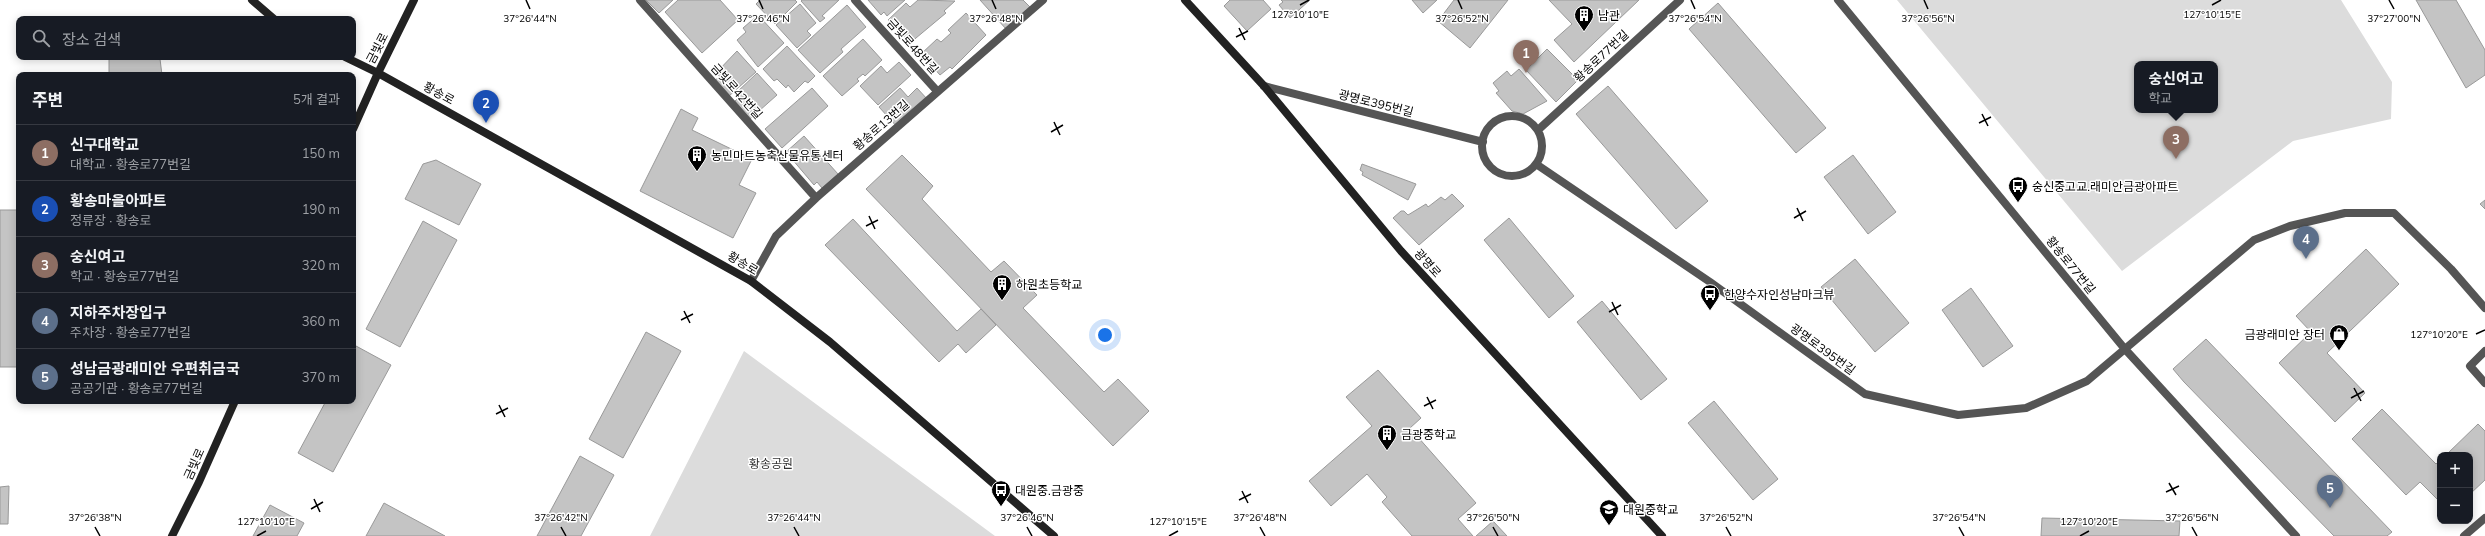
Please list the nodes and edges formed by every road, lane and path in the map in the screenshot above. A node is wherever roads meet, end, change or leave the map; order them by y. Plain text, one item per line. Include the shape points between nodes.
1 (252, 0) edge
2 (414, 0) edge
3 (640, 0) edge
4 (855, 0) edge
5 (1043, 0) edge
6 (1185, 0) edge
7 (1680, 0) edge
8 (1838, 0) edge
9 (271, 16) edge
10 (352, 60) edge
11 (378, 72) junction
12 (1264, 86) junction
13 (937, 91) junction
14 (356, 122) edge
15 (1538, 130) junction
16 (1483, 142) junction
17 (1536, 164) junction
18 (816, 198) junction
19 (751, 281) junction
20 (2485, 308) edge
21 (2124, 348) junction
22 (2485, 351) edge
23 (2485, 383) edge
24 (234, 404) edge
25 (2485, 518) edge
26 (172, 536) edge
27 (1054, 536) edge
28 (1662, 536) edge
29 (2296, 536) edge
30 (2464, 536) edge

1 - 9 street
2 - 11 street, 금빛로
3 - 18 street, 금빛로42번길
4 - 13 street, 금빛로48번길
5 - 13 street, 황송로13번길
6 - 12 street, 광명로
7 - 15 street, 황송로77번길
8 - 21 street, 황송로77번길
10 - 11 street, 황송로
11 - 14 street, 금빛로
11 - 19 street, 황송로
12 - 16 street, 광명로395번길
12 - 28 street, 광명로 via 1401,251
13 - 18 street, 황송로13번길
15 - 16 street via 1531,122 1521,117 1501,118 1486,132
15 - 17 street via 1542,150
16 - 17 street via 1483,153 1487,162 1504,175 1524,174
17 - 21 street, 광명로395번길 via 1710,282 1865,394 1958,415 2026,408 2087,381
18 - 19 street, 황송로13번길 via 776,236
19 - 27 street, 황송로 via 830,342
20 - 21 street, 광명로395번길 via 2451,269 2394,213 2345,213 2290,226 2254,240
21 - 29 street, 황송로77번길
22 - 23 street via 2470,366
24 - 26 street, 금빛로
25 - 30 street

